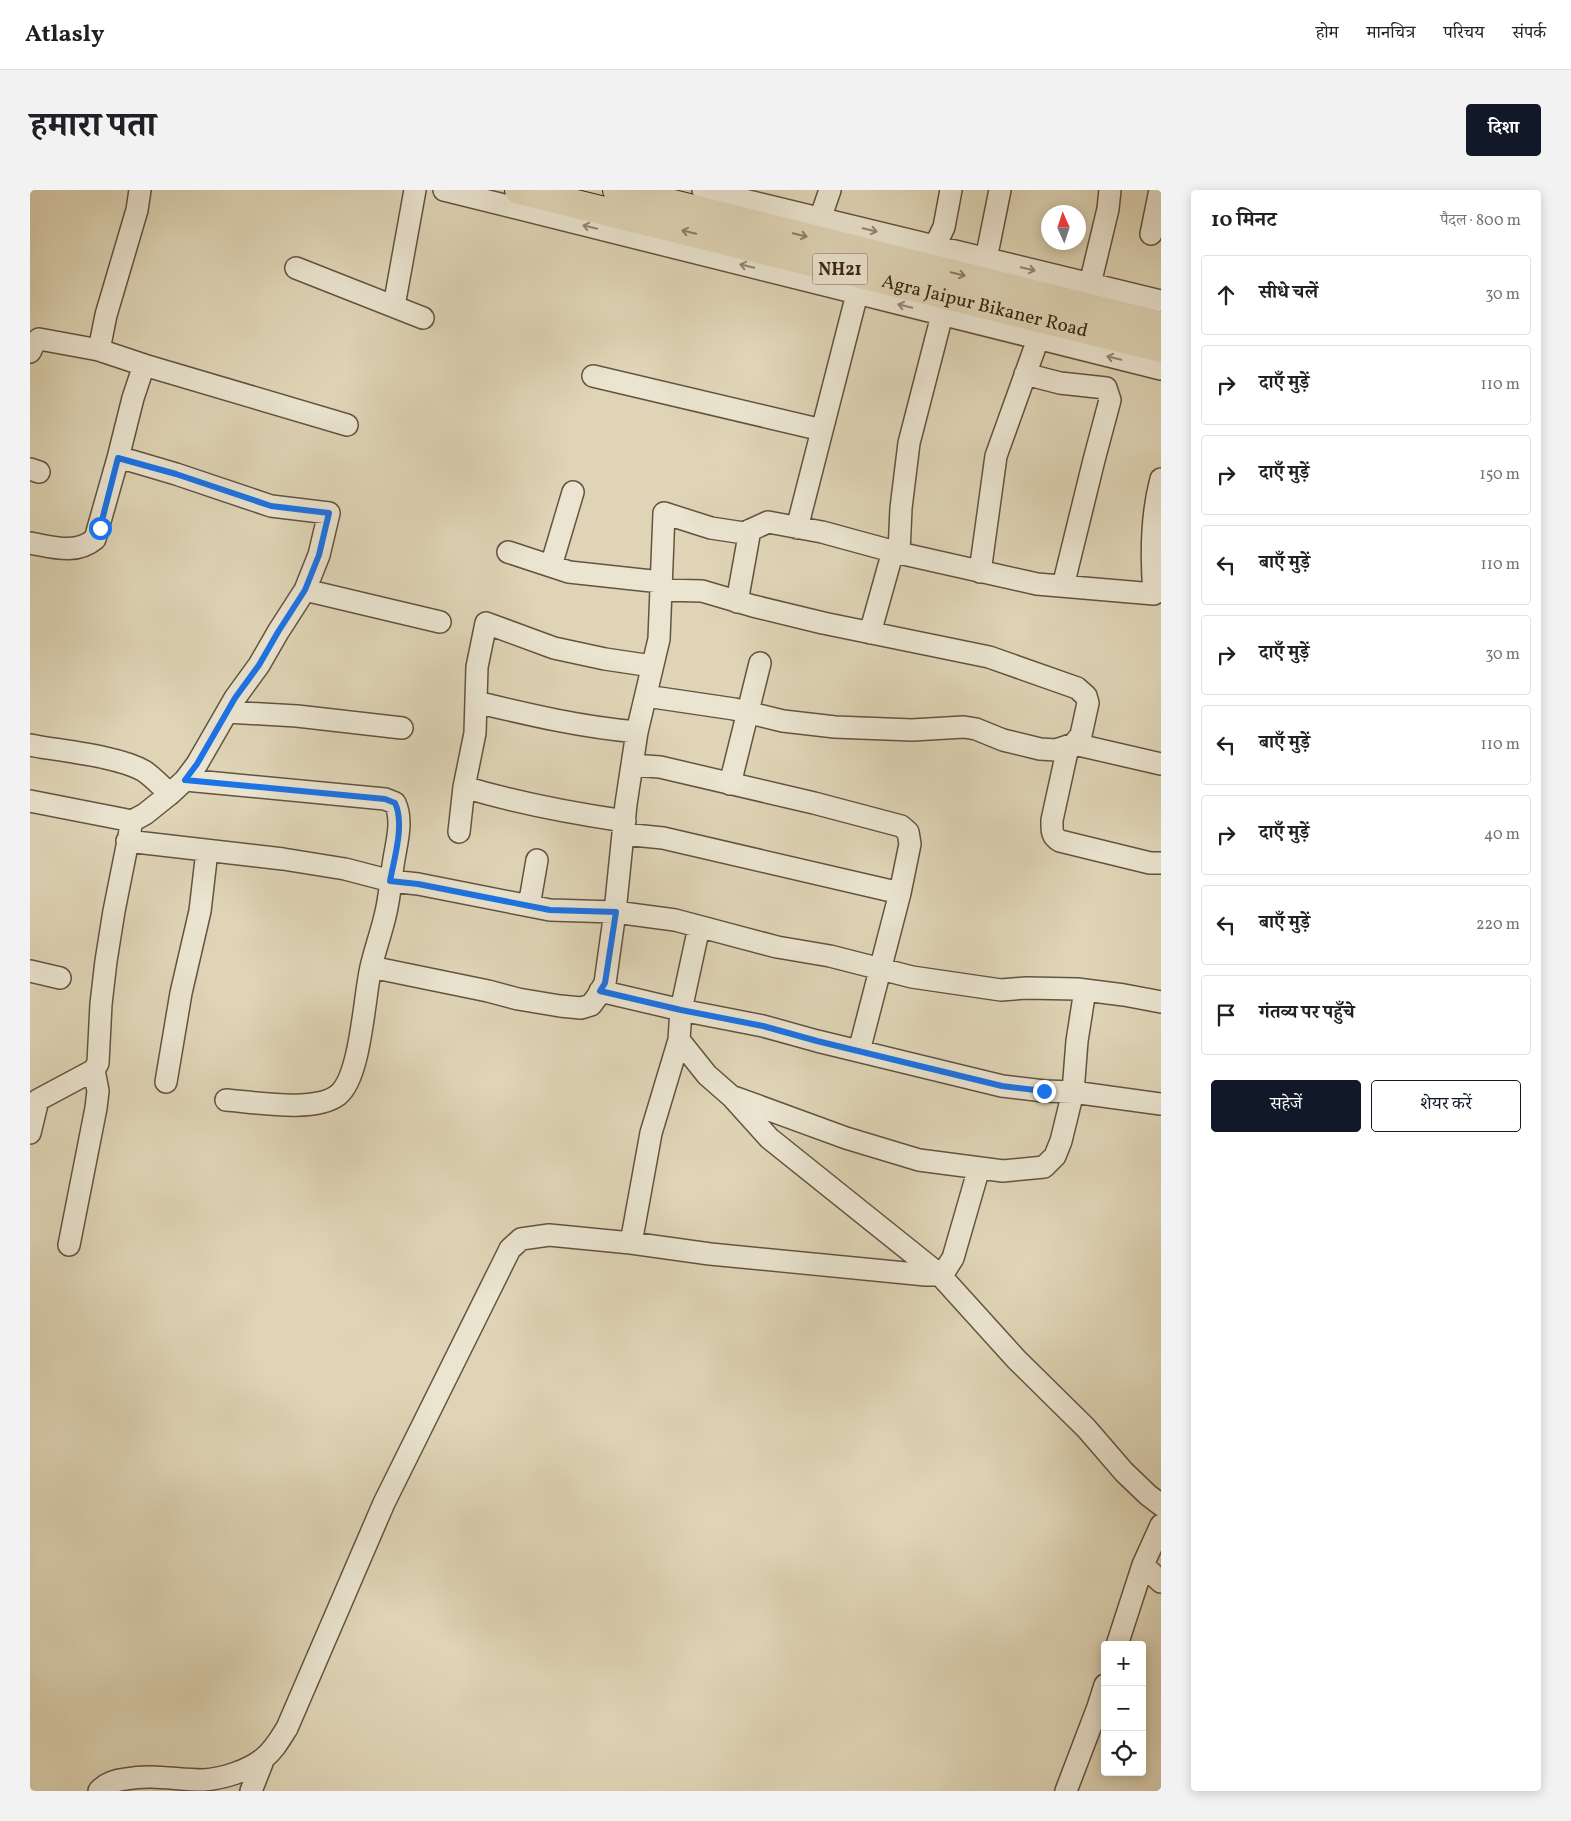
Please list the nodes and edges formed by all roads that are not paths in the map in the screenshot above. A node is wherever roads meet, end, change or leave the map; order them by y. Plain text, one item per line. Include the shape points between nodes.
1 (140, 190) edge
2 (415, 190) edge
3 (444, 190) edge
4 (519, 190) edge
5 (617, 190) edge
6 (703, 190) edge
7 (830, 190) edge
8 (951, 190) edge
9 (1000, 190) edge
10 (1110, 190) edge
11 (1160, 190) edge
12 (820, 218) junction
13 (1151, 234) dead end
14 (935, 246) junction
15 (986, 259) junction
16 (296, 268) dead end
17 (1090, 284) junction
18 (857, 294) junction
19 (1161, 301) edge
20 (394, 306) junction
21 (942, 315) junction
22 (423, 318) dead end
23 (1161, 326) edge
24 (1038, 339) junction
25 (1161, 348) edge
26 (99, 350) junction
27 (30, 352) edge
28 (144, 365) junction
29 (1161, 370) edge
30 (1025, 374) junction
31 (593, 376) dead end
32 (347, 425) dead end
33 (822, 430) junction
34 (118, 458) junction
35 (1161, 479) edge
36 (573, 492) dead end
37 (797, 528) junction
38 (750, 530) junction
39 (30, 543) edge
40 (508, 552) dead end
41 (896, 552) junction
42 (1156, 560) edge
43 (551, 566) junction
44 (980, 572) junction
45 (661, 586) junction
46 (1063, 586) junction
47 (305, 590) junction
48 (737, 602) junction
49 (440, 622) dead end
50 (870, 633) junction
51 (760, 663) dead end
52 (652, 666) junction
53 (646, 696) junction
54 (476, 702) junction
55 (227, 712) junction
56 (748, 713) junction
57 (402, 728) dead end
58 (637, 732) junction
59 (30, 745) edge
60 (1071, 746) junction
61 (1161, 764) edge
62 (632, 765) junction
63 (730, 784) junction
64 (178, 787) junction
65 (464, 787) junction
66 (30, 801) edge
67 (624, 828) junction
68 (130, 831) junction
69 (459, 832) dead end
70 (207, 851) junction
71 (537, 860) dead end
72 (1161, 863) edge
73 (390, 881) junction
74 (900, 893) junction
75 (529, 906) junction
76 (616, 912) junction
77 (699, 927) junction
78 (371, 967) junction
79 (880, 970) junction
80 (30, 971) edge
81 (60, 978) dead end
82 (1085, 990) junction
83 (600, 991) junction
84 (1161, 1002) edge
85 (681, 1010) junction
86 (679, 1040) junction
87 (860, 1051) junction
88 (94, 1070) junction
89 (166, 1082) dead end
90 (1073, 1092) junction
91 (731, 1096) junction
92 (34, 1100) edge
93 (226, 1100) dead end
94 (1161, 1104) edge
95 (30, 1133) edge
96 (979, 1168) junction
97 (631, 1243) junction
98 (70, 1245) dead end
99 (940, 1275) junction
100 (1161, 1505) edge
101 (1161, 1525) edge
102 (1143, 1565) junction
103 (1161, 1582) edge
104 (1118, 1641) edge
105 (1105, 1686) edge
106 (264, 1758) junction
107 (217, 1784) edge
108 (99, 1791) edge
109 (251, 1791) edge
110 (1066, 1791) edge

1 - 26 street
2 - 20 street
18 -> 3 street
25 -> 4 highway, Agra Jaipur Bikaner Road / NH21
5 -> 23 highway, Agra Jaipur Bikaner Road / NH21
6 - 12 street
7 - 12 street
8 - 14 street via 944,227
9 - 15 street
10 - 17 street
11 - 13 street
12 -> 14 street
14 - 15 street
15 -> 17 street
16 - 20 street
17 - 19 street
21 -> 18 street
18 - 33 street
20 - 22 street
21 - 24 street
21 - 41 street via 909,443
29 -> 24 street
24 - 30 street
26 - 27 street via 39,339
26 - 28 street
28 - 32 street
28 - 34 street
30 - 44 street via 996,456
30 - 46 street via 1060,383 1106,388 1110,400
31 - 33 street
33 - 37 street
34 - 39 street via 95,539 77,549
34 - 47 street via 271,506 329,513 319,555
35 - 42 street
36 - 43 street
37 - 38 street via 768,522
37 - 41 street
38 - 45 street via 744,533 711,528 664,513
38 - 48 street
40 - 43 street
41 - 44 street
41 - 50 street
42 - 46 street via 1154,594
43 - 45 street via 570,572
44 - 46 street
45 - 48 street via 702,591
45 - 52 street via 659,639
47 - 49 street
47 - 55 street
48 - 50 street
50 - 60 street via 989,657 1076,688 1086,696 1088,703 1081,735
51 - 56 street
52 - 53 street
52 - 54 street via 554,648 486,623 477,667
53 - 56 street
53 - 58 street
54 - 58 street via 554,721
54 - 65 street via 476,733
55 - 57 street
55 - 64 street via 201,757
56 - 60 street via 783,722 836,727 912,730 964,726 1040,749 1056,750
56 - 63 street
58 - 62 street
59 - 64 street via 113,760
60 - 61 street
60 - 72 street via 1052,820 1054,838 1150,863
62 - 63 street via 660,767
62 - 67 street
63 - 74 street via 901,826 908,832 910,844
64 - 68 street
64 - 73 street via 385,799 395,803 399,811 399,830
65 - 67 street
65 - 69 street
66 - 68 street
67 - 74 street
67 - 76 street
68 - 70 street
68 - 88 street via 106,961 99,1057
70 - 73 street via 345,869
70 - 89 street via 200,910 181,993
71 - 75 street
73 - 75 street
73 - 78 street via 386,911
74 - 79 street
75 - 76 street via 550,910
76 - 77 street via 675,920
76 - 83 street via 605,983
77 - 79 street
77 - 85 street
78 - 83 street via 560,1006 581,1008 591,1004
78 - 93 street via 356,1055 348,1083 338,1095 322,1102 296,1105
79 - 82 street via 1001,990
79 - 87 street
80 - 81 street
82 - 84 street
82 - 90 street
83 - 85 street
85 - 86 street
85 - 87 street via 763,1026
86 - 91 street via 707,1075
86 - 97 street via 651,1133
87 - 90 street via 1002,1086
88 - 92 street
88 - 98 street via 97,1103
90 - 94 street
90 - 96 street via 1061,1141 1055,1156 1044,1167 1003,1171
91 - 96 street via 918,1160
91 - 99 street via 769,1138
92 - 95 street
96 - 99 street via 953,1258
97 - 99 street via 779,1261
97 - 106 street via 549,1235 521,1239 510,1249 384,1503 287,1728
99 - 100 street via 1124,1472
101 - 102 street
102 - 103 street
102 - 104 street
105 - 110 street
106 - 107 street
106 - 109 street
107 - 108 street via 203,1780 138,1777 115,1781

